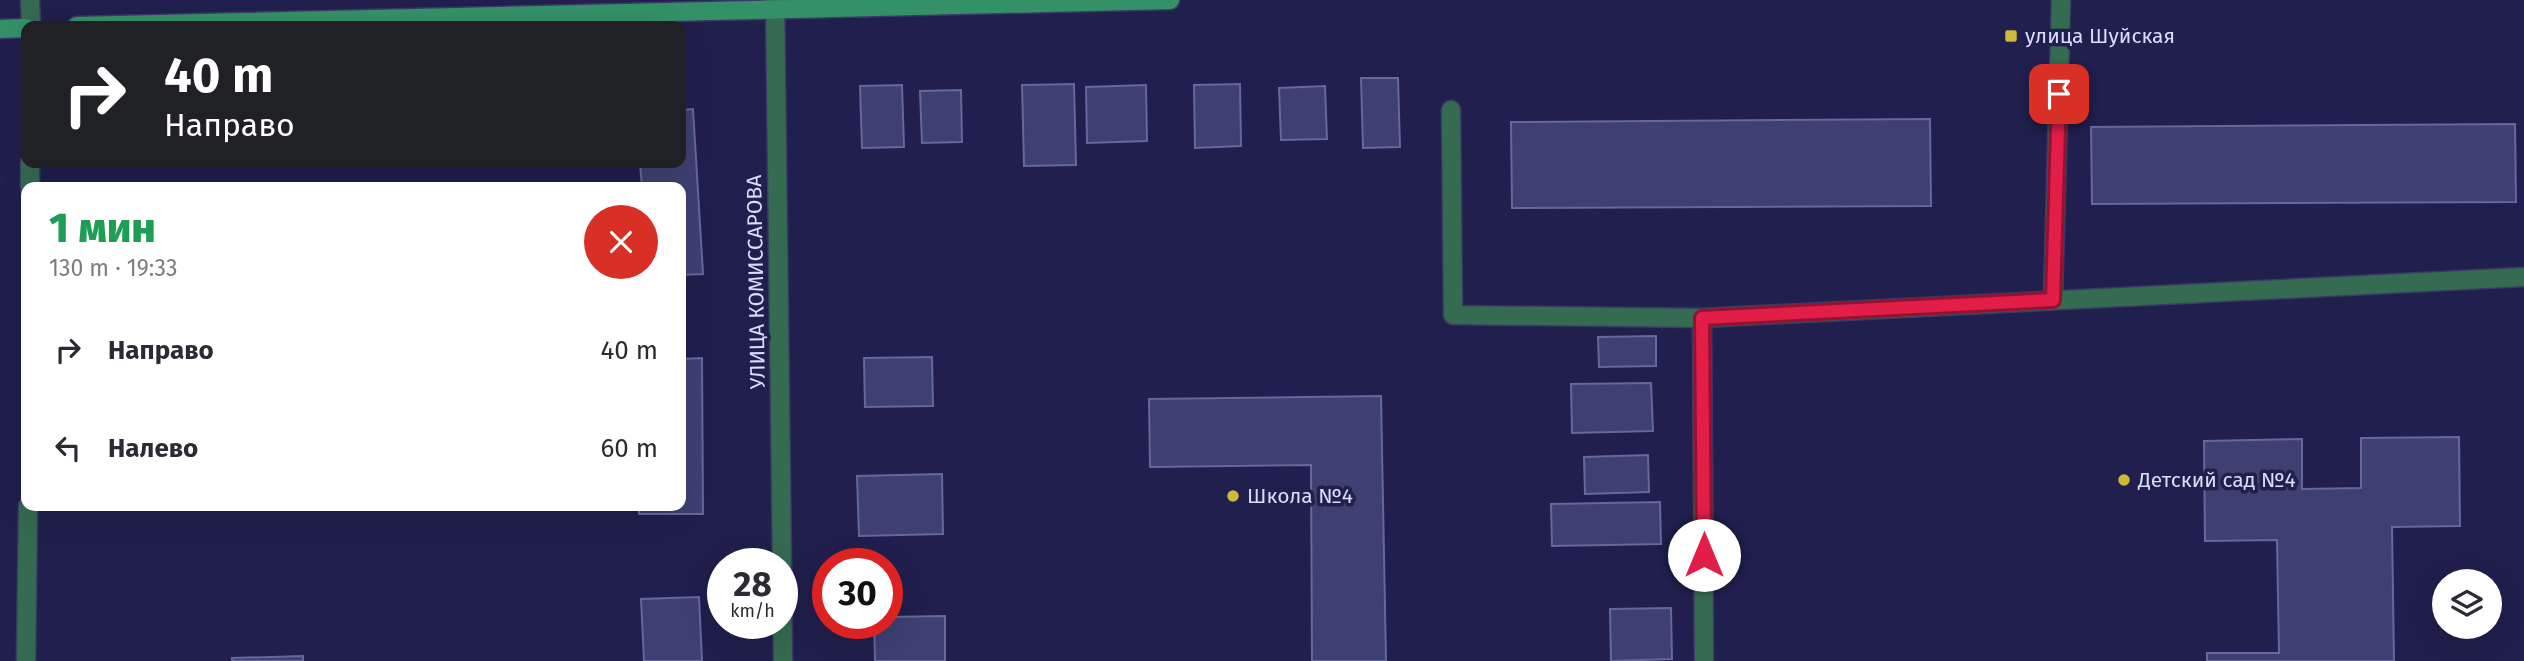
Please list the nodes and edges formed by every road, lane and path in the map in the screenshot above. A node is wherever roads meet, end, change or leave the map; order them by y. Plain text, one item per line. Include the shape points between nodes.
1 (30, 0) edge
2 (1170, 0) edge
3 (2061, 0) edge
4 (775, 5) edge
5 (29, 21) edge
6 (244, 21) edge
7 (21, 28) edge
8 (0, 29) edge
9 (1451, 110) dead end
10 (2524, 277) edge
11 (2053, 300) junction
12 (1702, 318) junction
13 (28, 511) edge
14 (782, 548) edge
15 (783, 639) edge
16 (26, 661) edge
17 (783, 661) edge
18 (1704, 661) edge

1 - 5 street
2 - 4 main road
3 - 11 street
4 - 6 main road
4 - 14 street, УЛИЦА КОМИССАРОВА
7 - 8 main road
9 - 12 street via 1453,315
10 - 11 street
11 - 12 street
12 - 18 street
13 - 16 street
15 - 17 street, УЛИЦА КОМИССАРОВА

